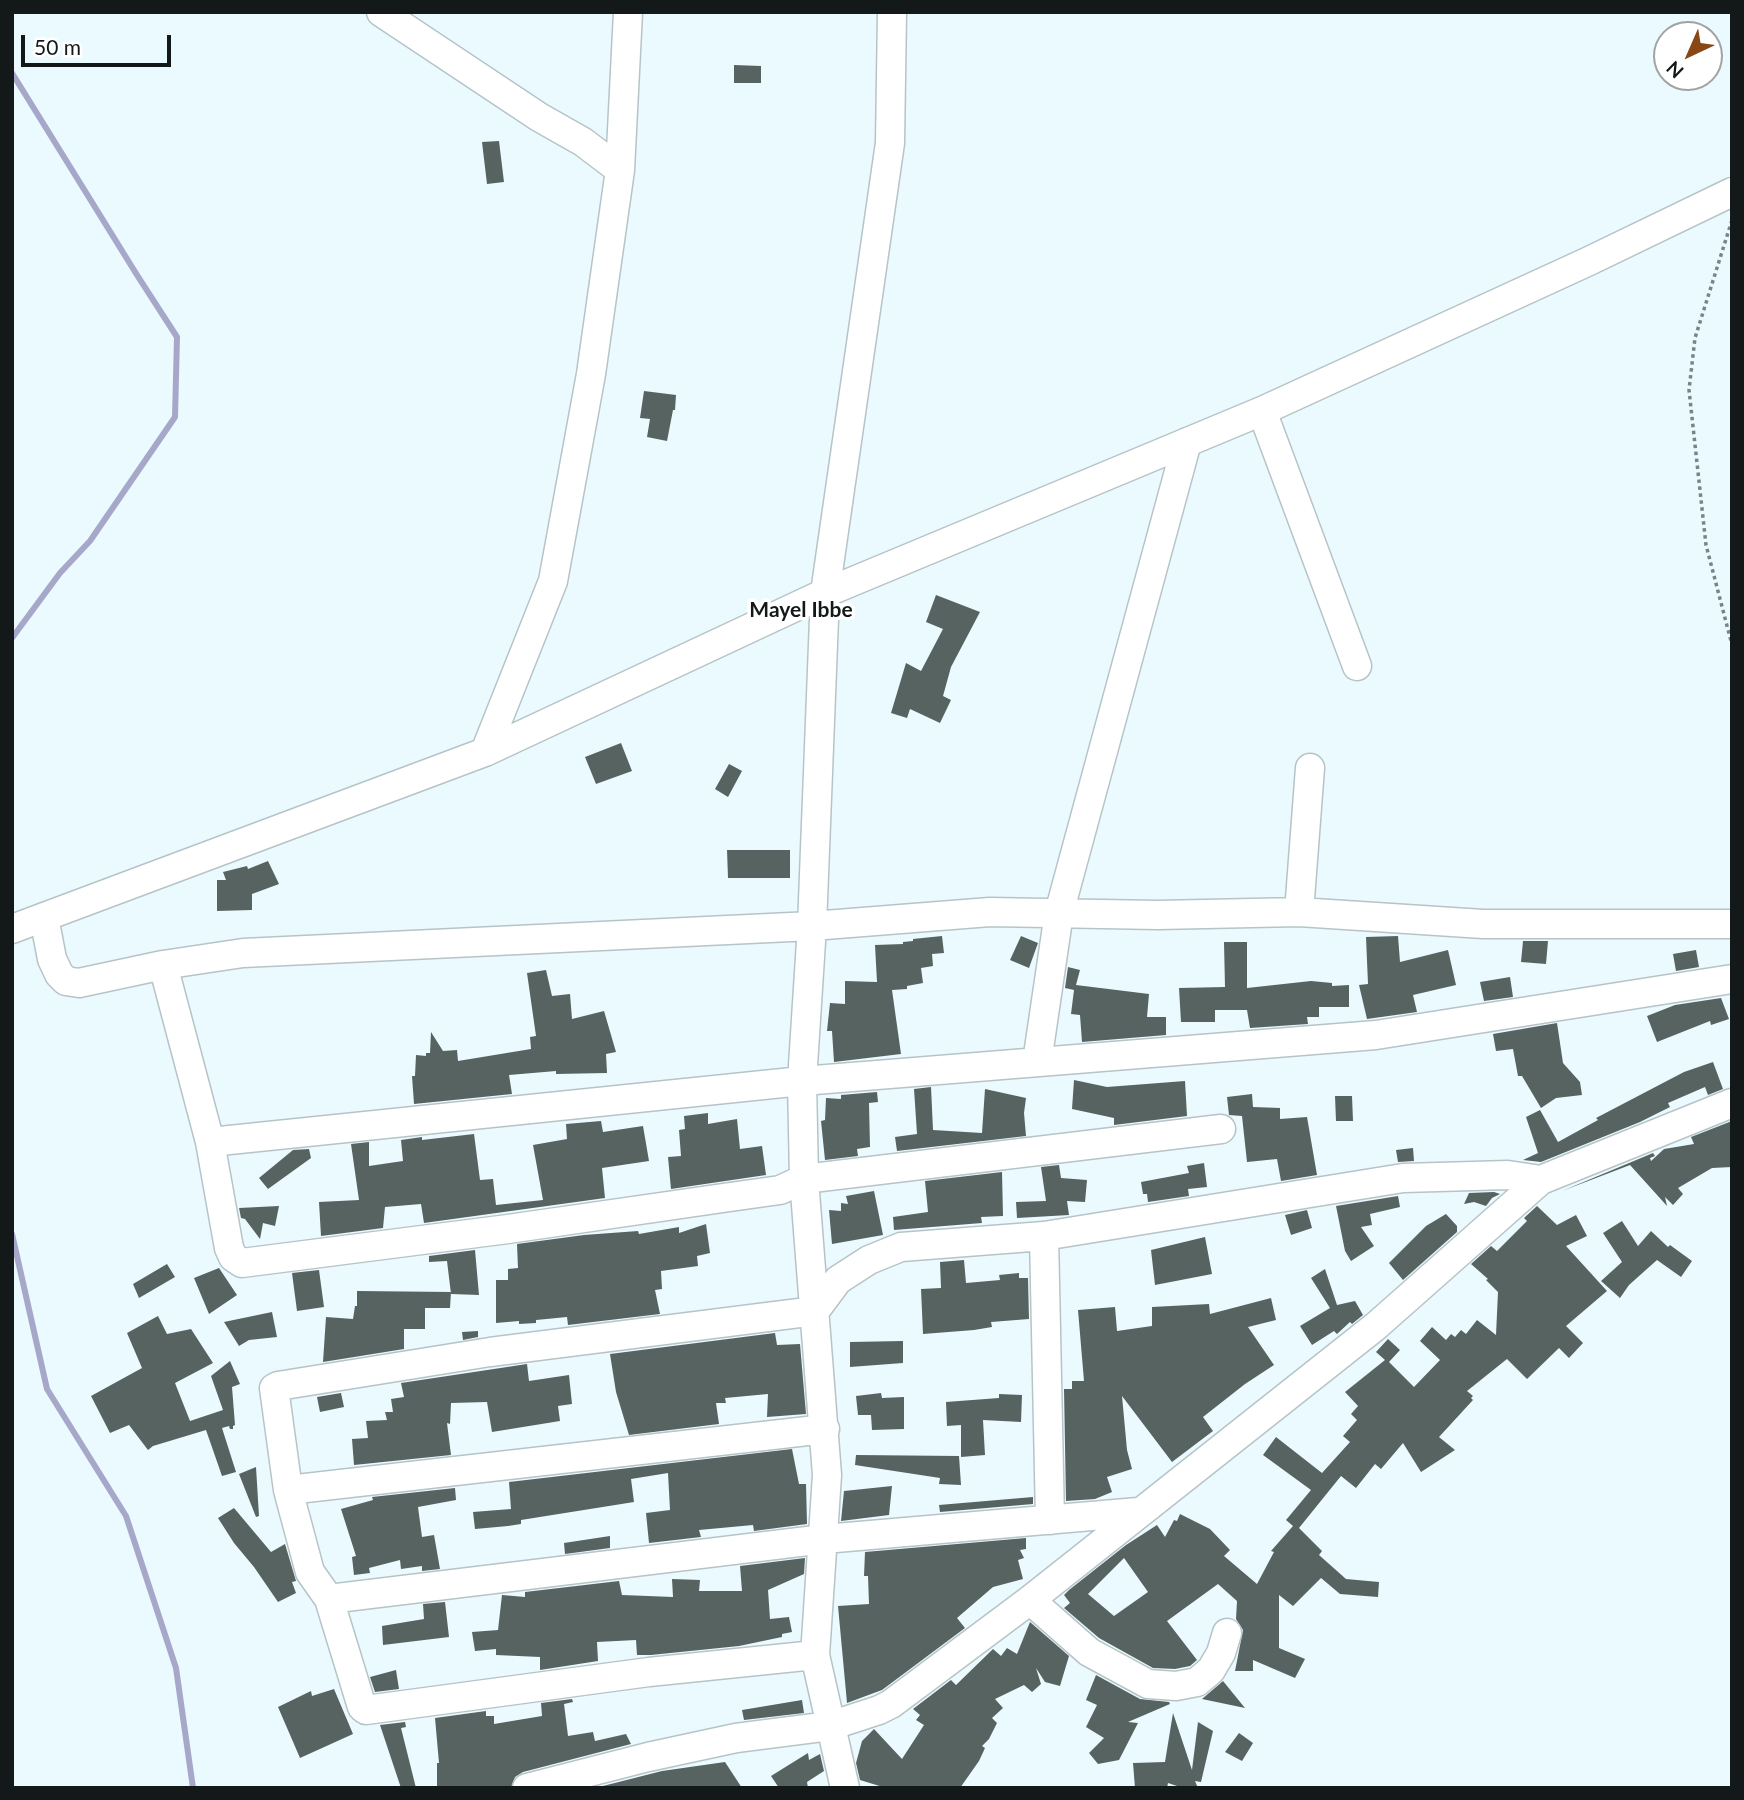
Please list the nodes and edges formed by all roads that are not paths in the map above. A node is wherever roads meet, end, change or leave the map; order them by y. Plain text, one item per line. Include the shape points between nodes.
1 (380, 12) edge
2 (628, 12) edge
3 (892, 12) edge
4 (620, 170) junction
5 (1732, 192) edge
6 (1262, 411) junction
7 (1187, 442) junction
8 (825, 593) junction
9 (1357, 666) dead end
10 (485, 752) junction
11 (1310, 768) dead end
12 (1299, 912) junction
13 (1059, 913) junction
14 (44, 917) junction
15 (1732, 924) edge
16 (812, 926) junction
17 (12, 929) edge
18 (163, 964) junction
19 (1732, 979) edge
20 (1037, 1062) junction
21 (802, 1081) junction
22 (1732, 1103) edge
23 (1220, 1129) dead end
24 (210, 1142) junction
25 (804, 1179) junction
26 (1541, 1180) junction
27 (1044, 1236) junction
28 (815, 1311) junction
29 (825, 1429) junction
30 (288, 1490) junction
31 (1138, 1512) junction
32 (1050, 1520) junction
33 (824, 1539) junction
34 (329, 1599) junction
35 (1030, 1600) junction
36 (1227, 1633) dead end
37 (815, 1655) junction
38 (830, 1726) junction
39 (527, 1788) edge
40 (845, 1788) edge

1 - 4 street
2 - 4 street
3 - 8 street via 890,143
4 - 10 street via 591,374 553,581
5 - 6 street
6 - 7 street
6 - 9 street
7 - 8 street
7 - 13 street
8 - 10 street
8 - 16 street
10 - 14 street
11 - 12 street
12 - 13 street
12 - 15 street via 1483,924
13 - 16 street via 990,912
13 - 20 street
14 - 17 street
14 - 18 street via 52,959 66,981 79,983
16 - 18 street via 243,953
16 - 21 street
18 - 24 street
19 - 20 street via 1376,1035
20 - 21 street
21 - 24 street
21 - 25 street
22 - 26 street
23 - 25 street
24 - 25 street via 229,1248 243,1263 780,1190
25 - 28 street
26 - 27 street via 1508,1175 1403,1178
26 - 31 street via 1376,1326
27 - 28 street via 901,1247 838,1279
27 - 32 street
28 - 29 street
28 - 30 street via 490,1352 278,1386 273,1393
29 - 30 street
29 - 33 street
30 - 34 street via 310,1572
31 - 32 street
31 - 35 street
32 - 33 street
33 - 34 street
33 - 37 street
34 - 37 street via 362,1707 373,1711 649,1672
35 - 36 street via 1089,1652 1148,1684 1197,1682 1211,1670
35 - 38 street via 901,1698
37 - 38 street
38 - 39 street via 736,1738
38 - 40 street

